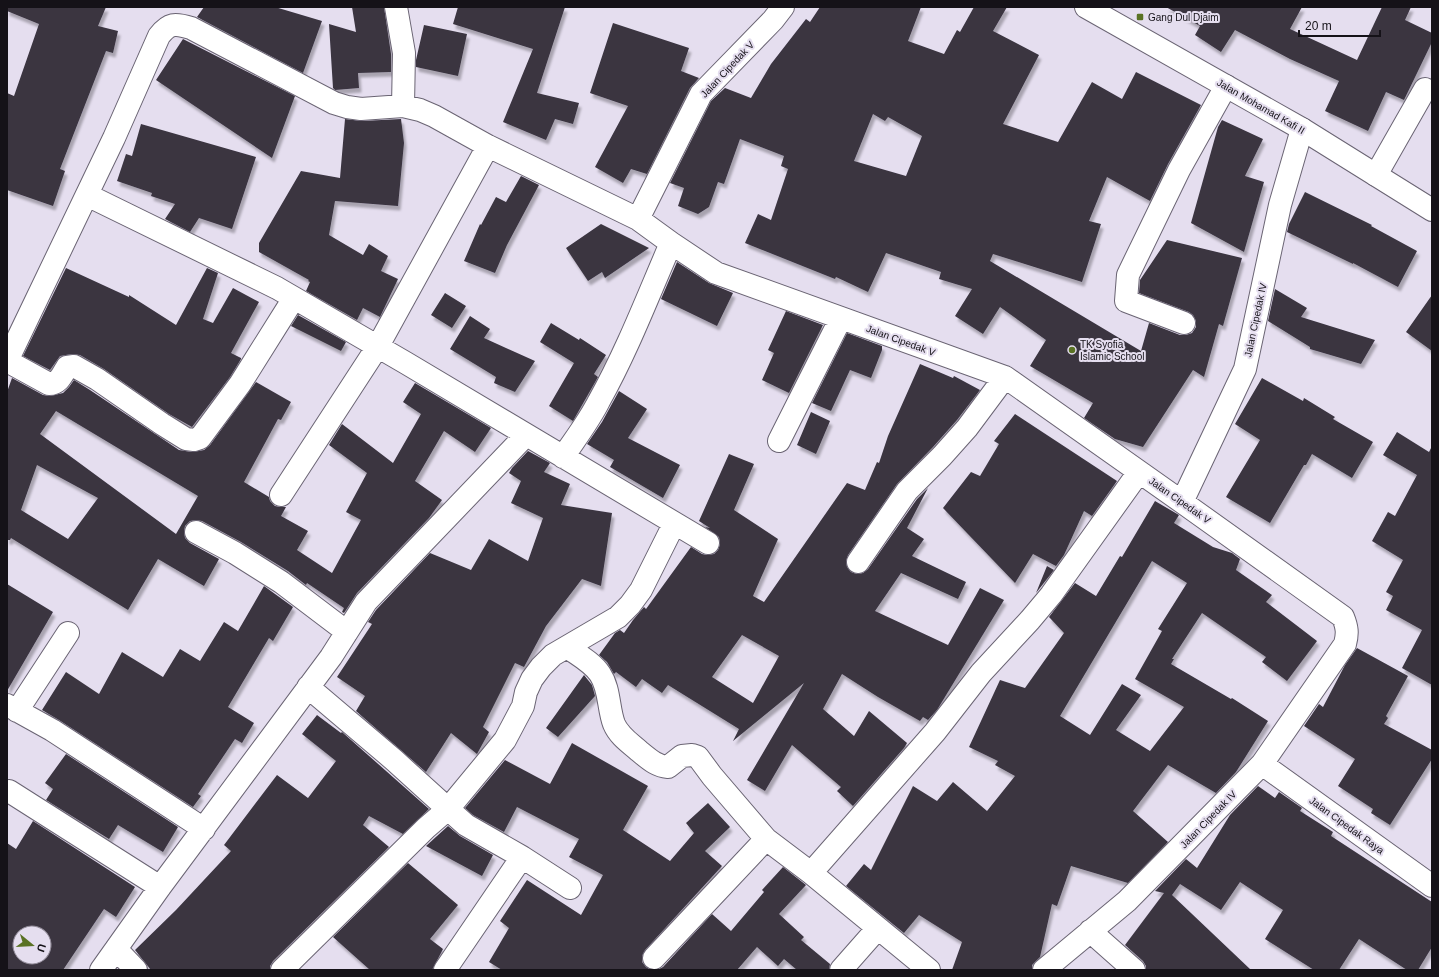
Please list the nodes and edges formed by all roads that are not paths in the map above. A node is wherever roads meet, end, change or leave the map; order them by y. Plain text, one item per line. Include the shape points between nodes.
1 (396, 7) edge
2 (783, 7) edge
3 (1086, 7) edge
4 (1110, 13) edge
5 (1226, 86) junction
6 (1425, 89) dead end
7 (402, 106) junction
8 (1302, 129) junction
9 (488, 146) junction
10 (1376, 175) junction
11 (87, 195) junction
12 (1432, 210) edge
13 (638, 219) junction
14 (671, 243) junction
15 (294, 298) junction
16 (841, 318) junction
17 (1184, 323) dead end
18 (378, 346) junction
19 (7, 361) edge
20 (1005, 377) junction
21 (526, 435) junction
22 (780, 441) dead end
23 (563, 457) junction
24 (1139, 472) junction
25 (281, 495) dead end
26 (1182, 502) junction
27 (674, 524) junction
28 (196, 532) dead end
29 (708, 543) dead end
30 (858, 562) dead end
31 (347, 632) junction
32 (68, 633) dead end
33 (1345, 644) joint
34 (567, 647) junction
35 (308, 688) junction
36 (12, 708) edge
37 (1262, 764) junction
38 (9, 791) dead end
39 (448, 809) junction
40 (204, 829) junction
41 (766, 839) junction
42 (522, 857) junction
43 (811, 873) junction
44 (1432, 886) edge
45 (160, 887) junction
46 (570, 888) dead end
47 (878, 928) junction
48 (1090, 931) junction
49 (116, 949) junction
50 (654, 958) dead end
51 (101, 970) edge
52 (136, 970) edge
53 (282, 970) edge
54 (445, 970) edge
55 (842, 970) edge
56 (929, 970) edge
57 (1044, 970) edge
58 (1134, 970) edge

1 - 7 street via 404,53
2 - 13 street, Jalan Cipedak V via 701,94
3 - 4 street, Jalan Mohamad Kafi II
4 - 5 street, Jalan Mohamad Kafi II
5 - 8 street, Jalan Mohamad Kafi II
5 - 17 street via 1187,155 1128,275 1126,301
6 - 10 street
7 - 9 street via 434,116
7 - 11 street via 361,109 334,103 191,28 173,25 159,36
8 - 10 street, Jalan Mohamad Kafi II
8 - 26 street, Jalan Cipedak IV via 1280,205 1245,369
9 - 13 street
9 - 18 street
10 - 12 street, Jalan Mohamad Kafi II
11 - 15 street
11 - 19 street
13 - 14 street, Jalan Cipedak V
14 - 16 street, Jalan Cipedak V via 716,273
14 - 23 street via 610,382
15 - 18 street
15 - 19 street via 240,384 200,438 194,440 162,424 97,378 74,366 67,367 58,381 49,384
16 - 20 street, Jalan Cipedak V
16 - 22 street
18 - 21 street
18 - 25 street
20 - 24 street, Jalan Cipedak V
20 - 30 street via 967,428 907,491
21 - 23 street
21 - 31 street via 366,602
23 - 27 street
24 - 26 street, Jalan Cipedak V
24 - 43 street via 1051,595 981,672 926,743
26 - 33 street, Jalan Cipedak V via 1343,617 1347,625
27 - 29 street
27 - 34 street via 641,590 630,605 618,617
28 - 31 street via 281,582
31 - 35 street
32 - 36 street
33 - 37 street, Jalan Cipedak IV
34 - 39 street via 553,655 532,679 526,692 524,706 505,740
34 - 41 street via 601,675 614,725 621,735 660,766 668,767 682,756 698,757
35 - 39 street
35 - 40 street
36 - 40 street via 52,730
37 - 44 street, Jalan Cipedak Raya
37 - 48 street, Jalan Cipedak IV via 1127,901
38 - 45 street
39 - 42 street via 466,825
39 - 53 street
40 - 45 street
41 - 43 street
41 - 50 street
42 - 46 street
42 - 54 street
43 - 47 street
45 - 49 street
47 - 55 street
47 - 56 street
48 - 57 street, Jalan Cipedak IV
48 - 58 street
49 - 51 street
49 - 52 street

